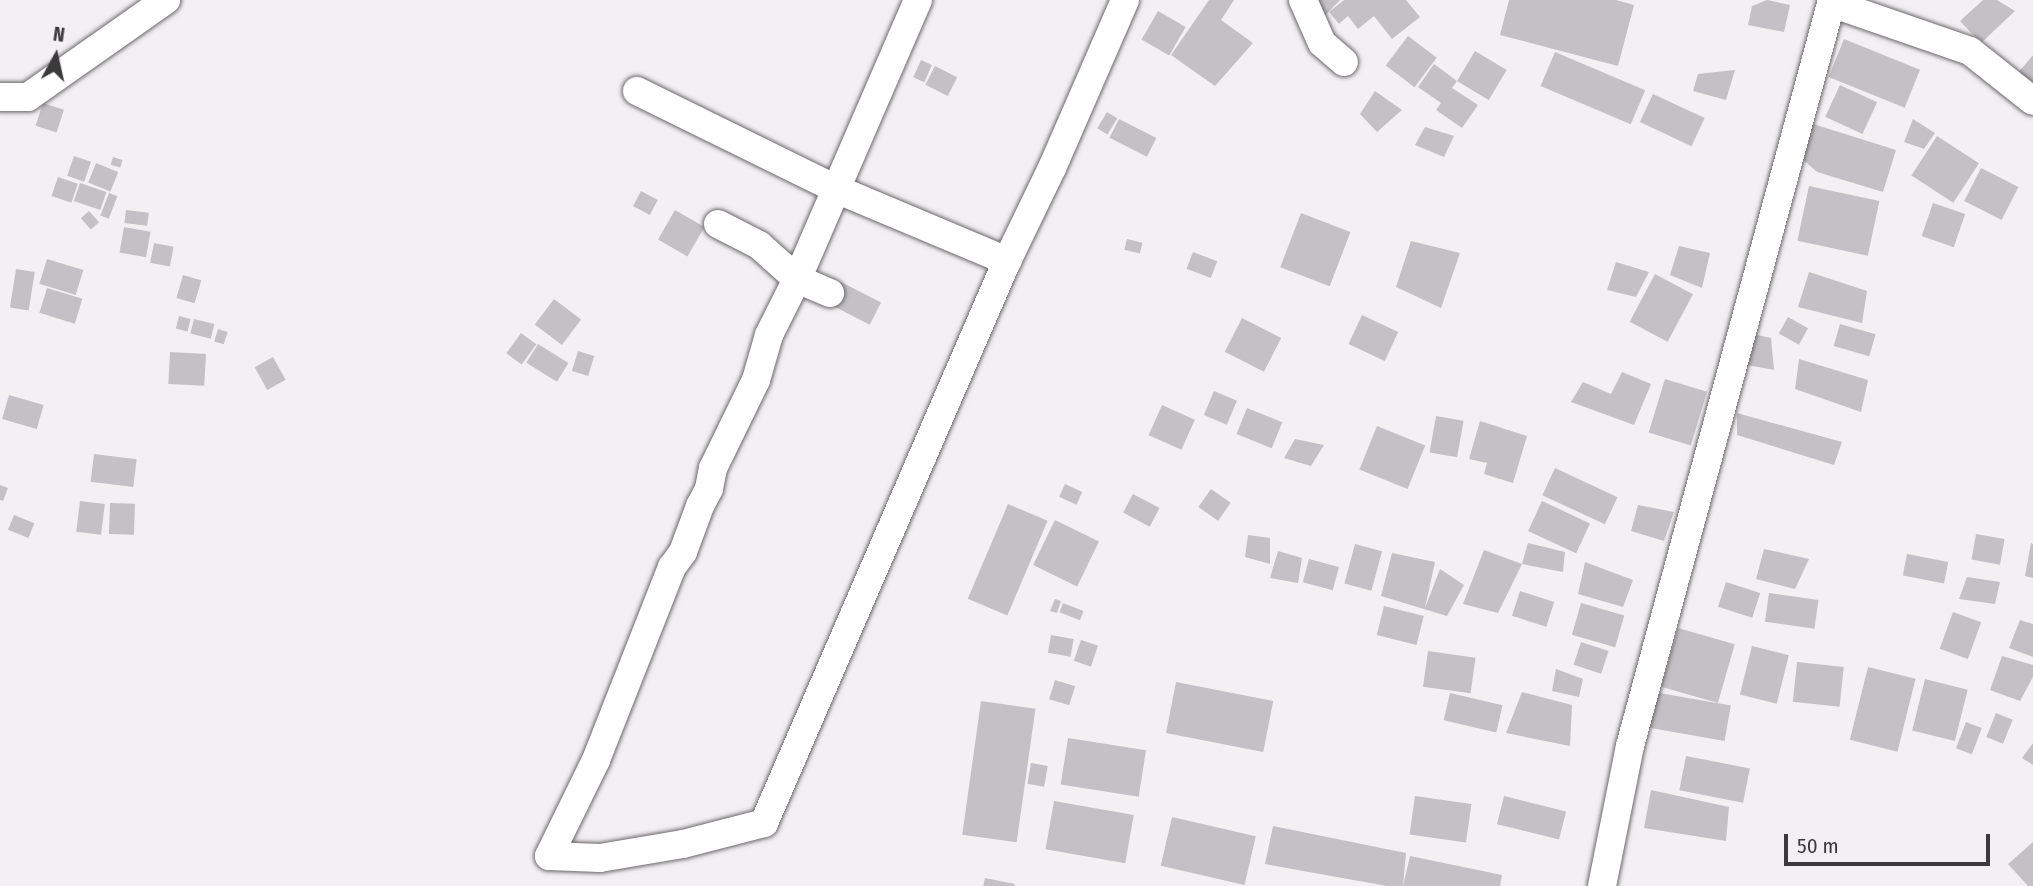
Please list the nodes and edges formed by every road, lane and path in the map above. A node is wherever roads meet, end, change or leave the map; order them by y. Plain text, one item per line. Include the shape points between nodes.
1 (166, 0) edge
2 (918, 0) edge
3 (1125, 0) edge
4 (1303, 0) edge
5 (1832, 2) edge
6 (1344, 62) dead end
7 (637, 91) dead end
8 (0, 97) edge
9 (2033, 101) edge
10 (836, 189) junction
11 (718, 223) dead end
12 (1007, 261) junction
13 (797, 279) junction
14 (830, 293) dead end
15 (1602, 886) edge

1 - 8 street via 28,96
2 - 10 street
3 - 12 street
4 - 6 street via 1322,43
5 - 9 street via 1970,51
5 - 15 street via 1630,746
7 - 10 street
10 - 12 street
10 - 13 street
11 - 13 street via 759,245
12 - 13 street via 764,823 683,844 600,858 549,856 596,760 672,567 683,552 709,489 713,468 747,401 769,335
13 - 14 street

